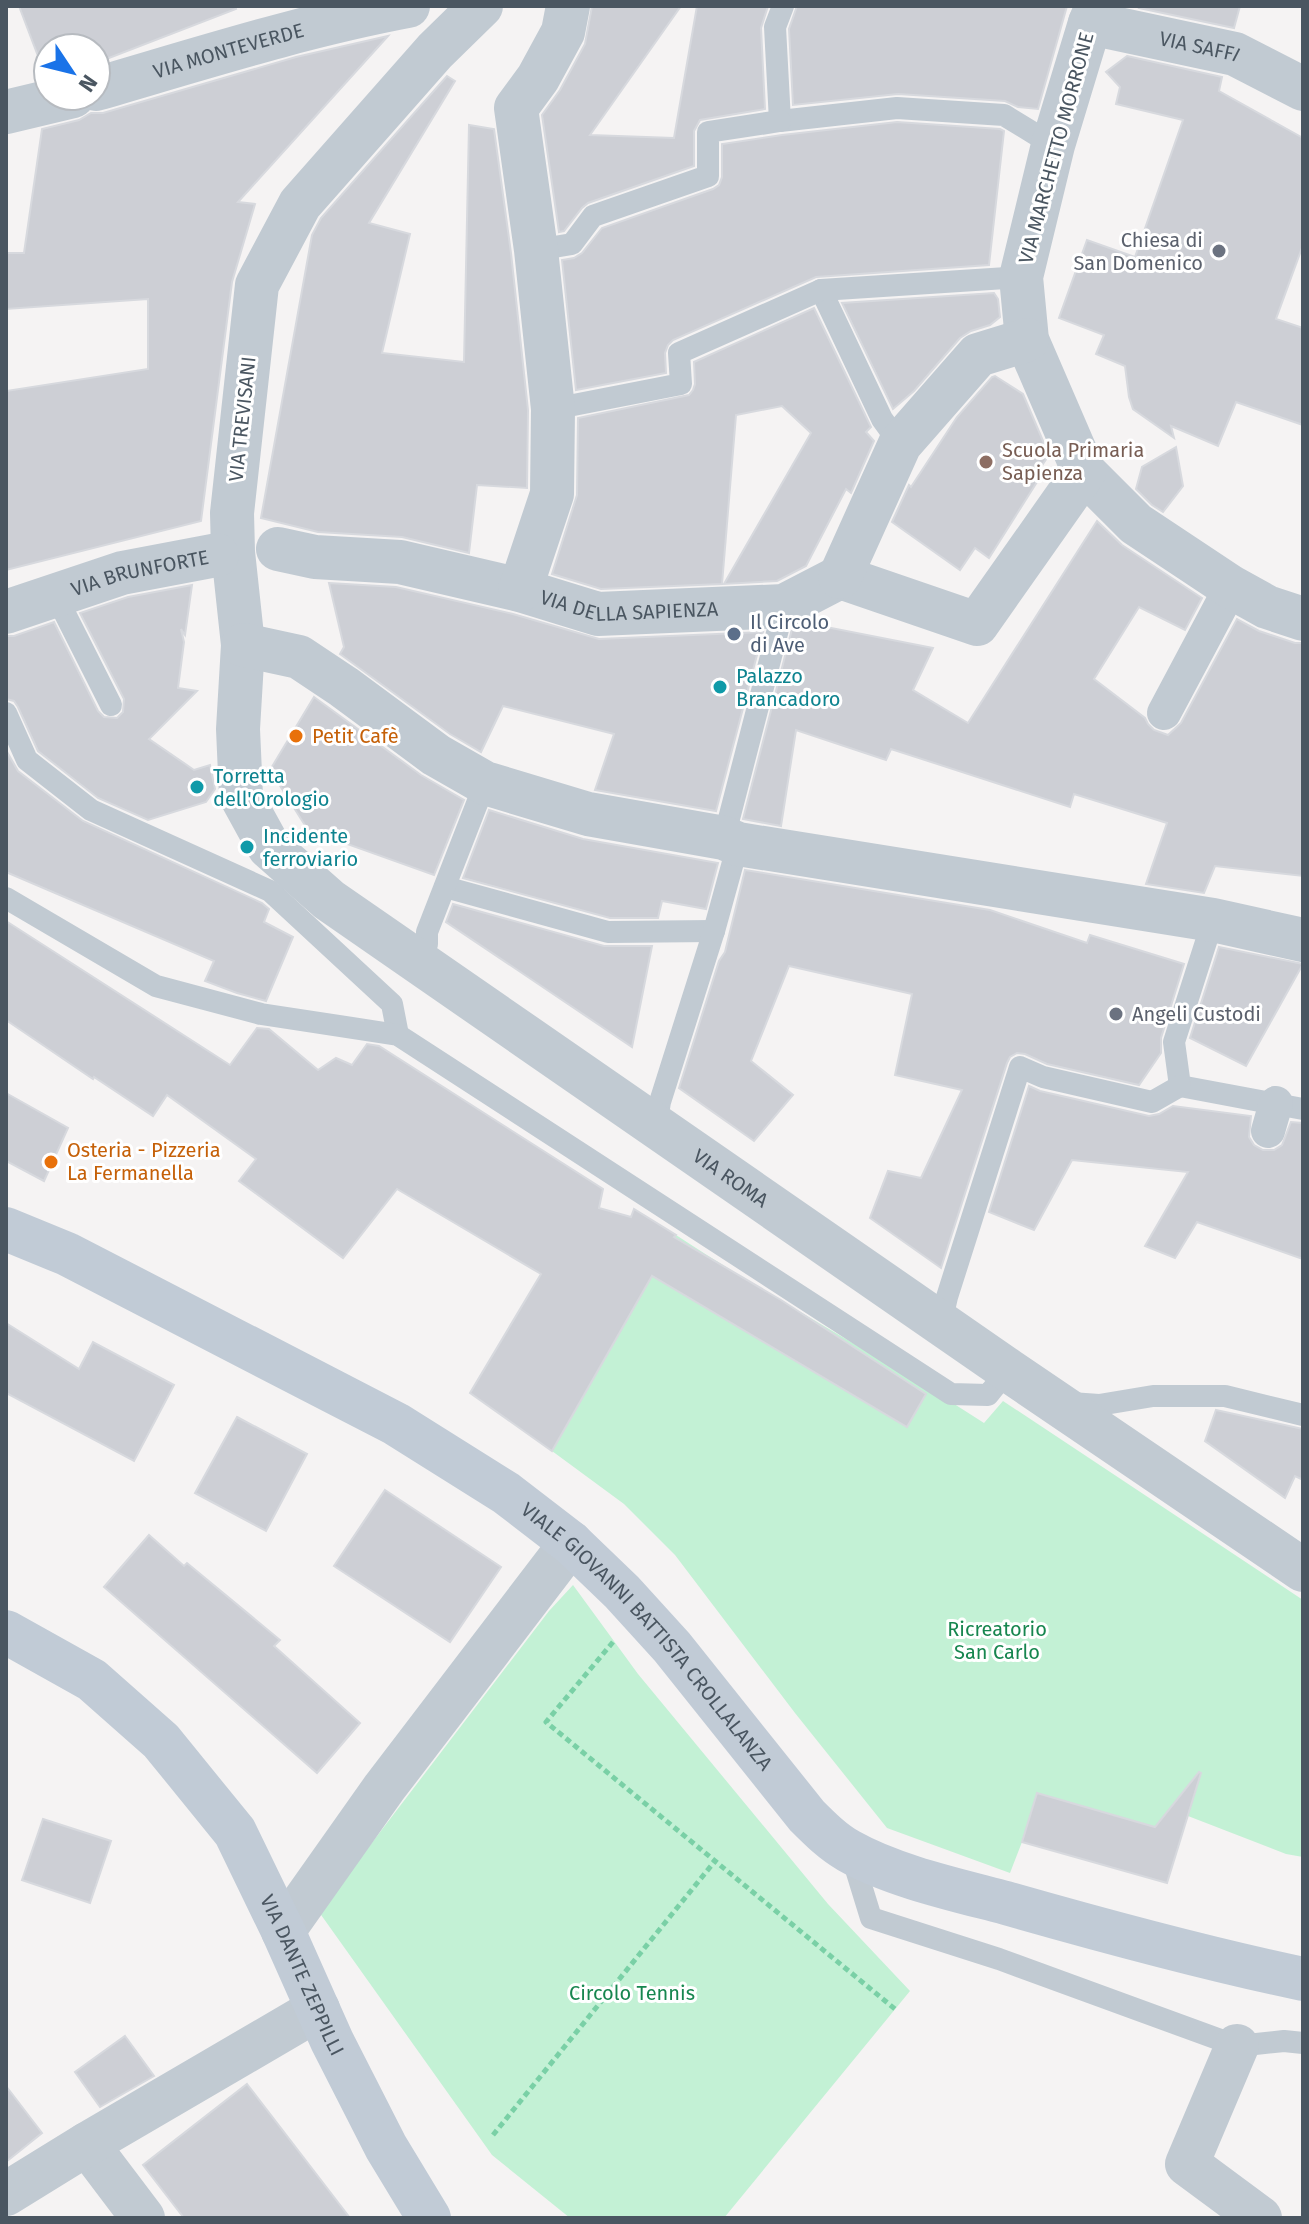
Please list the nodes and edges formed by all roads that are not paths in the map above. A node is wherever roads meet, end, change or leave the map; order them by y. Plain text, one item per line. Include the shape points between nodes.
1 (408, 6) edge
2 (418, 6) edge
3 (481, 6) edge
4 (568, 6) edge
5 (783, 6) edge
6 (1093, 14) edge
7 (435, 51) junction
8 (112, 84) edge
9 (1303, 89) edge
10 (32, 106) edge
11 (6, 112) edge
12 (780, 121) junction
13 (1053, 145) junction
14 (536, 250) junction
15 (1021, 277) junction
16 (821, 290) junction
17 (1027, 340) junction
18 (553, 409) junction
19 (900, 444) junction
20 (1084, 472) junction
21 (278, 549) joint
22 (225, 553) junction
23 (840, 577) junction
24 (1231, 587) junction
25 (520, 590) junction
26 (56, 596) junction
27 (784, 606) junction
28 (6, 612) edge
29 (1303, 619) edge
30 (243, 645) junction
31 (111, 705) dead end
32 (6, 713) edge
33 (1164, 713) dead end
34 (238, 729) joint
35 (485, 783) junction
36 (731, 841) junction
37 (445, 887) junction
38 (6, 898) edge
39 (1213, 920) junction
40 (714, 931) junction
41 (1303, 940) edge
42 (418, 961) junction
43 (398, 1035) junction
44 (1180, 1086) junction
45 (1283, 1115) edge
46 (656, 1126) junction
47 (6, 1229) edge
48 (941, 1323) junction
49 (1008, 1370) junction
50 (1057, 1402) junction
51 (1303, 1415) edge
52 (571, 1543) junction
53 (1303, 1570) edge
54 (6, 1632) edge
55 (851, 1852) junction
56 (283, 1931) junction
57 (1303, 1979) edge
58 (318, 2009) junction
59 (1303, 2043) edge
60 (1237, 2046) junction
61 (87, 2144) junction
62 (6, 2194) edge
63 (143, 2218) edge
64 (429, 2218) edge
65 (1260, 2218) edge

1 - 8 street, VIA MONTEVERDE
2 - 7 street
3 - 7 street, VIA TREVISANI
4 - 14 street via 563,32 516,108
5 - 12 lane via 775,27
6 - 9 street, VIA SAFFI via 1235,54
6 - 13 street, VIA MARCHETTO MORRONE
7 - 22 street, VIA TREVISANI via 300,204 257,285
10 - 11 street
12 - 13 lane via 897,108 1004,115
12 - 14 lane via 708,132 708,176 593,216 572,244
13 - 15 street, VIA MARCHETTO MORRONE
14 - 18 street
15 - 16 lane
15 - 17 street, VIA MARCHETTO MORRONE
16 - 18 lane via 679,353 681,384
16 - 19 lane via 882,419
17 - 19 street via 978,355
17 - 20 street, VIA MARCHETTO MORRONE
18 - 25 street via 552,494
19 - 23 street
20 - 23 street via 977,624
20 - 24 street via 1136,524
21 - 22 street, VIA BRUNFORTE
21 - 25 street, VIA DELLA SAPIENZA via 315,557 400,562
22 - 26 street, VIA BRUNFORTE via 122,573
22 - 30 street, VIA TREVISANI
23 - 27 street, VIA DELLA SAPIENZA
24 - 29 street
24 - 33 street
25 - 27 street, VIA DELLA SAPIENZA via 598,614
26 - 28 street, VIA BRUNFORTE
26 - 31 lane
27 - 36 lane
30 - 34 street, VIA TREVISANI
30 - 35 street via 299,657 436,755
32 - 43 lane via 27,760 91,810 270,891 392,1004
34 - 42 street, VIA ROMA via 241,796 269,847 329,900
35 - 36 street via 588,814
35 - 37 lane
36 - 39 street
36 - 40 lane
37 - 40 lane via 608,932
37 - 42 lane
38 - 43 lane via 156,986 261,1014
39 - 41 street
39 - 44 lane via 1174,1042
40 - 46 lane
42 - 46 street, VIA ROMA
43 - 49 lane via 951,1394 988,1395
44 - 45 lane
44 - 48 lane via 1152,1102 1020,1067
46 - 48 street, VIA ROMA
47 - 52 main road, VIALE GIOVANNI BATTISTA CROLLALANZA via 67,1254 396,1424 506,1493
48 - 49 street, VIA ROMA
49 - 50 street, VIA ROMA
50 - 51 lane via 1099,1405 1153,1396 1225,1396
50 - 53 street, VIA ROMA
52 - 55 main road, VIALE GIOVANNI BATTISTA CROLLALANZA via 672,1647 807,1816
52 - 56 street via 384,1788
54 - 56 main road, VIA DANTE ZEPPILLI via 92,1680 161,1741 235,1832
55 - 57 main road, VIALE GIOVANNI BATTISTA CROLLALANZA via 908,1875 1132,1939
55 - 60 lane via 871,1918
56 - 58 main road, VIA DANTE ZEPPILLI
58 - 61 street
58 - 64 main road, VIA DANTE ZEPPILLI via 386,2147
59 - 60 lane
60 - 65 street via 1187,2164
61 - 62 street
61 - 63 street

